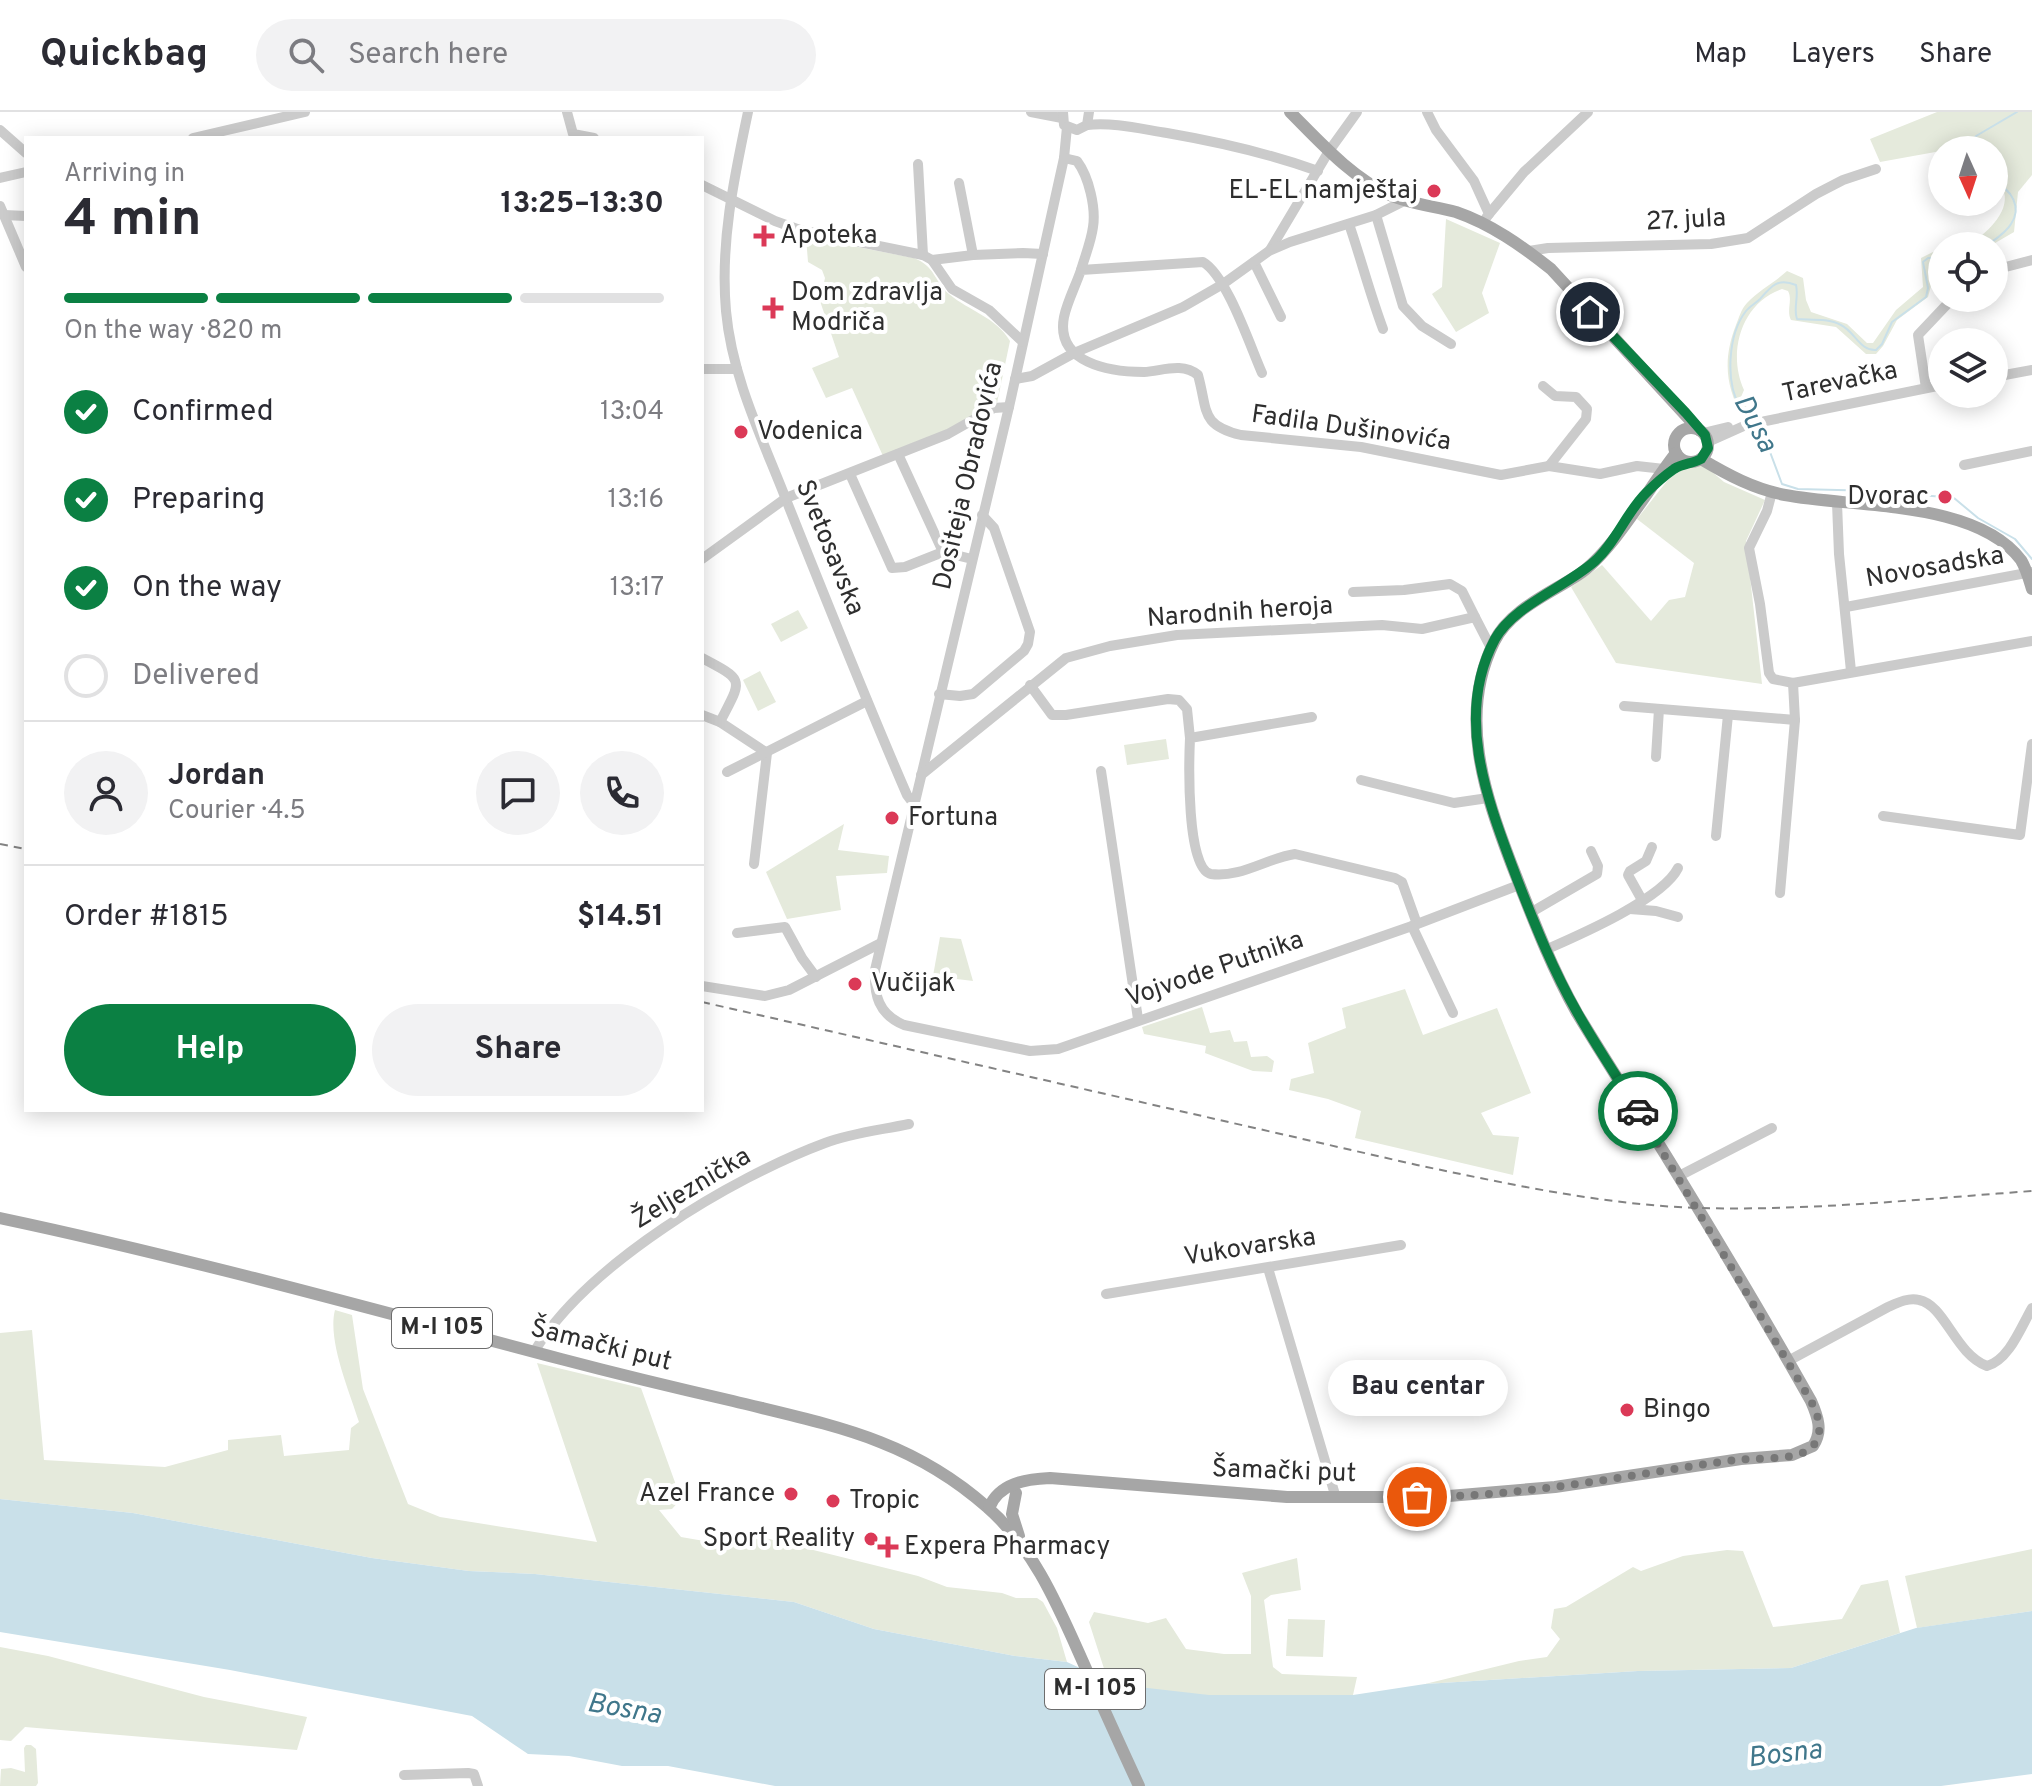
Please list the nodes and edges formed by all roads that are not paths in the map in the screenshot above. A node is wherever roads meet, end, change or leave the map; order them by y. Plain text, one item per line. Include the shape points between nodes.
1 (305, 112) edge
2 (567, 112) edge
3 (748, 112) edge
4 (1031, 112) edge
5 (1089, 112) edge
6 (1290, 112) edge
7 (1357, 112) edge
8 (1427, 112) edge
9 (1588, 112) edge
10 (1071, 123) edge
11 (1124, 126) junction
12 (0, 130) edge
13 (202, 136) edge
14 (569, 136) edge
15 (24, 151) edge
16 (1329, 151) junction
17 (1064, 158) junction
18 (918, 164) dead end
19 (1876, 169) dead end
20 (1318, 171) junction
21 (24, 172) edge
22 (0, 178) edge
23 (959, 183) dead end
24 (704, 186) edge
25 (731, 197) junction
26 (1406, 200) junction
27 (2, 210) edge
28 (1376, 215) junction
29 (24, 216) edge
30 (1486, 218) junction
31 (1349, 224) junction
32 (1269, 251) junction
33 (1529, 251) junction
34 (1043, 254) junction
35 (973, 255) junction
36 (928, 257) junction
37 (2032, 260) edge
38 (24, 262) edge
39 (1254, 262) junction
40 (2008, 266) edge
41 (1081, 270) junction
42 (1223, 284) junction
43 (1940, 312) edge
44 (1281, 317) dead end
45 (1383, 329) dead end
46 (1023, 342) junction
47 (1451, 344) dead end
48 (1074, 353) junction
49 (704, 369) edge
50 (737, 369) junction
51 (2032, 370) edge
52 (1262, 373) dead end
53 (2008, 374) edge
54 (1015, 379) junction
55 (1543, 386) dead end
56 (1926, 388) joint
57 (1670, 398) junction
58 (1009, 407) junction
59 (1681, 432) junction
60 (1704, 442) junction
61 (2032, 451) edge
62 (898, 454) junction
63 (1682, 457) junction
64 (1964, 465) dead end
65 (1549, 466) junction
66 (1664, 469) junction
67 (850, 474) junction
68 (1772, 492) junction
69 (1645, 494) junction
70 (786, 498) junction
71 (1837, 503) junction
72 (982, 515) junction
73 (943, 552) junction
74 (704, 558) edge
75 (972, 559) junction
76 (2029, 573) edge
77 (2032, 589) edge
78 (1353, 592) dead end
79 (1846, 607) junction
80 (1475, 617) junction
81 (2032, 641) edge
82 (1491, 648) junction
83 (704, 659) edge
84 (1851, 671) junction
85 (1793, 683) junction
86 (1030, 685) junction
87 (939, 694) junction
88 (867, 701) junction
89 (1624, 706) dead end
90 (1659, 709) junction
91 (1728, 715) junction
92 (704, 716) edge
93 (1312, 717) dead end
94 (1795, 720) junction
95 (720, 722) junction
96 (1190, 738) junction
97 (2032, 744) edge
98 (767, 753) junction
99 (1656, 757) dead end
100 (1101, 771) dead end
101 (727, 772) dead end
102 (921, 775) junction
103 (1361, 780) dead end
104 (1488, 798) junction
105 (913, 803) junction
106 (1883, 816) dead end
107 (1716, 836) dead end
108 (1652, 847) dead end
109 (1591, 851) dead end
110 (754, 864) dead end
111 (1678, 868) dead end
112 (1519, 885) junction
113 (1780, 893) dead end
114 (1642, 900) junction
115 (1630, 909) junction
116 (1530, 913) junction
117 (1678, 917) dead end
118 (1415, 925) junction
119 (737, 933) dead end
120 (881, 943) junction
121 (1545, 950) junction
122 (816, 977) junction
123 (704, 986) edge
124 (1453, 1013) dead end
125 (1138, 1019) junction
126 (909, 1124) dead end
127 (1772, 1128) dead end
128 (1679, 1176) junction
129 (0, 1218) edge
130 (1401, 1245) dead end
131 (1268, 1268) junction
132 (1106, 1294) dead end
133 (2032, 1308) edge
134 (534, 1352) junction
135 (1788, 1361) junction
136 (1035, 1479) junction
137 (1016, 1493) junction
138 (1336, 1498) junction
139 (989, 1508) junction
140 (1023, 1547) junction
141 (404, 1775) dead end
142 (478, 1786) edge
143 (1139, 1786) edge

1 - 13 street
2 - 14 street
3 - 25 street, Svetosavska
4 - 10 street
5 - 10 street, Dositeja Obradovića
5 - 11 street
6 - 16 main road
7 - 16 street
8 - 30 street via 1474,181
9 - 30 street via 1524,172
10 - 11 street
10 - 17 street, Dositeja Obradovića
11 - 20 street via 1258,151
12 - 15 street
16 - 20 street
16 - 26 main road via 1376,187
17 - 34 street, Dositeja Obradovića
17 - 41 street via 1083,169 1092,204 1093,226
18 - 36 street
19 - 33 street, 27. jula via 1829,187 1748,238
20 - 32 street
21 - 22 street
23 - 35 street
24 - 25 street
25 - 36 street via 800,230
25 - 50 street, Svetosavska via 724,271
26 - 28 street
26 - 30 main road
27 - 29 street
27 - 38 street
28 - 31 street
28 - 47 street via 1403,306
30 - 33 main road
31 - 32 street
31 - 45 street
32 - 39 street
33 - 57 main road
34 - 35 street
34 - 46 street, Dositeja Obradovića
35 - 36 street
36 - 46 street via 952,289 989,310
37 - 40 street
39 - 42 street
39 - 44 street
41 - 42 street via 1203,262
41 - 48 street via 1063,318
42 - 48 street via 1183,307
42 - 52 street
43 - 56 street via 1918,335
46 - 54 street, Dositeja Obradovića
48 - 54 street via 1032,376
48 - 65 street, Fadila Dušinovića via 1117,370 1193,371 1211,422 1223,431 1361,447 1501,475
49 - 50 street
50 - 70 street, Svetosavska
51 - 53 street
54 - 58 street, Dositeja Obradovića
55 - 65 street via 1555,396 1576,397 1587,409 1586,419
56 - 60 street, Tarevačka via 1754,424
57 - 59 main road via 1681,417
57 - 60 main road
58 - 62 street via 994,408
58 - 72 street, Dositeja Obradovića
59 - 60 main road via 1690,429
59 - 63 main road via 1675,442
60 - 63 main road
60 - 68 main road via 1748,484
61 - 64 street
62 - 67 street
62 - 73 street
63 - 66 main road
63 - 69 main road
65 - 66 street, Fadila Dušinovića via 1600,474 1637,466
66 - 69 main road
67 - 70 street
67 - 73 street via 892,568
68 - 71 main road
68 - 85 street via 1749,548 1769,673
69 - 82 main road via 1599,558 1505,625
70 - 74 street
70 - 88 street, Svetosavska
71 - 76 main road via 1920,511 1965,523 2000,539
71 - 79 street, Novosadska
72 - 75 street, Dositeja Obradovića
72 - 87 street via 994,528 1030,632 1028,644 973,694
73 - 75 street
75 - 87 street, Dositeja Obradovića
76 - 77 main road
76 - 79 street, Novosadska
78 - 80 street via 1450,584 1462,591
79 - 84 street, Novosadska
80 - 82 street
80 - 86 street, Narodnih heroja via 1422,629 1382,625 1177,635 1066,658
81 - 84 street
82 - 104 main road via 1479,690 1476,742
83 - 95 street via 737,682
84 - 85 street
85 - 94 street
86 - 96 street via 1052,715 1179,700 1187,709
86 - 102 street, Narodnih heroja
87 - 102 street, Dositeja Obradovića
88 - 98 street
88 - 105 street, Svetosavska
89 - 90 street
90 - 91 street
90 - 99 street
91 - 94 street
91 - 107 street
92 - 95 street
93 - 96 street
94 - 113 street
95 - 98 street
96 - 118 street via 1188,779 1197,861 1204,872 1245,871 1295,854 1395,878 1402,882
97 - 106 street via 2020,835
98 - 101 street
98 - 110 street
100 - 125 street
102 - 105 street, Dositeja Obradovića
103 - 104 street via 1454,803
104 - 112 main road
105 - 120 street, Dositeja Obradovića
108 - 114 street via 1646,861 1628,875
109 - 116 street via 1597,874
111 - 114 street
112 - 116 main road
112 - 118 street, Vojvode Putnika
114 - 115 street
115 - 117 street
115 - 121 street
116 - 121 main road
118 - 124 street
118 - 125 street, Vojvode Putnika
119 - 122 street via 785,927
120 - 122 street
120 - 125 street, Vojvode Putnika via 876,997 894,1021 1044,1051
121 - 128 main road via 1576,1011
122 - 123 street via 765,996
126 - 134 street, Željeznička via 829,1142 738,1182 599,1276 547,1330
127 - 128 street
128 - 135 main road
129 - 134 main road, Šamački put / M-I 105
130 - 131 street, Vukovarska
131 - 132 street, Vukovarska
131 - 138 street
133 - 135 street via 2006,1352 1987,1366 1967,1355 1935,1309 1920,1299 1888,1307
134 - 139 main road, Šamački put / M-I 105 via 868,1436 930,1463
135 - 138 main road, Šamački put via 1816,1412 1819,1433 1809,1450 1476,1495
136 - 137 main road
136 - 138 main road, Šamački put
136 - 139 main road, Šamački put via 1003,1490
137 - 139 main road via 1003,1505
137 - 140 main road via 1012,1514
139 - 140 main road, M-I 105
140 - 143 main road, M-I 105 via 1051,1591
141 - 142 street via 468,1773 474,1774

